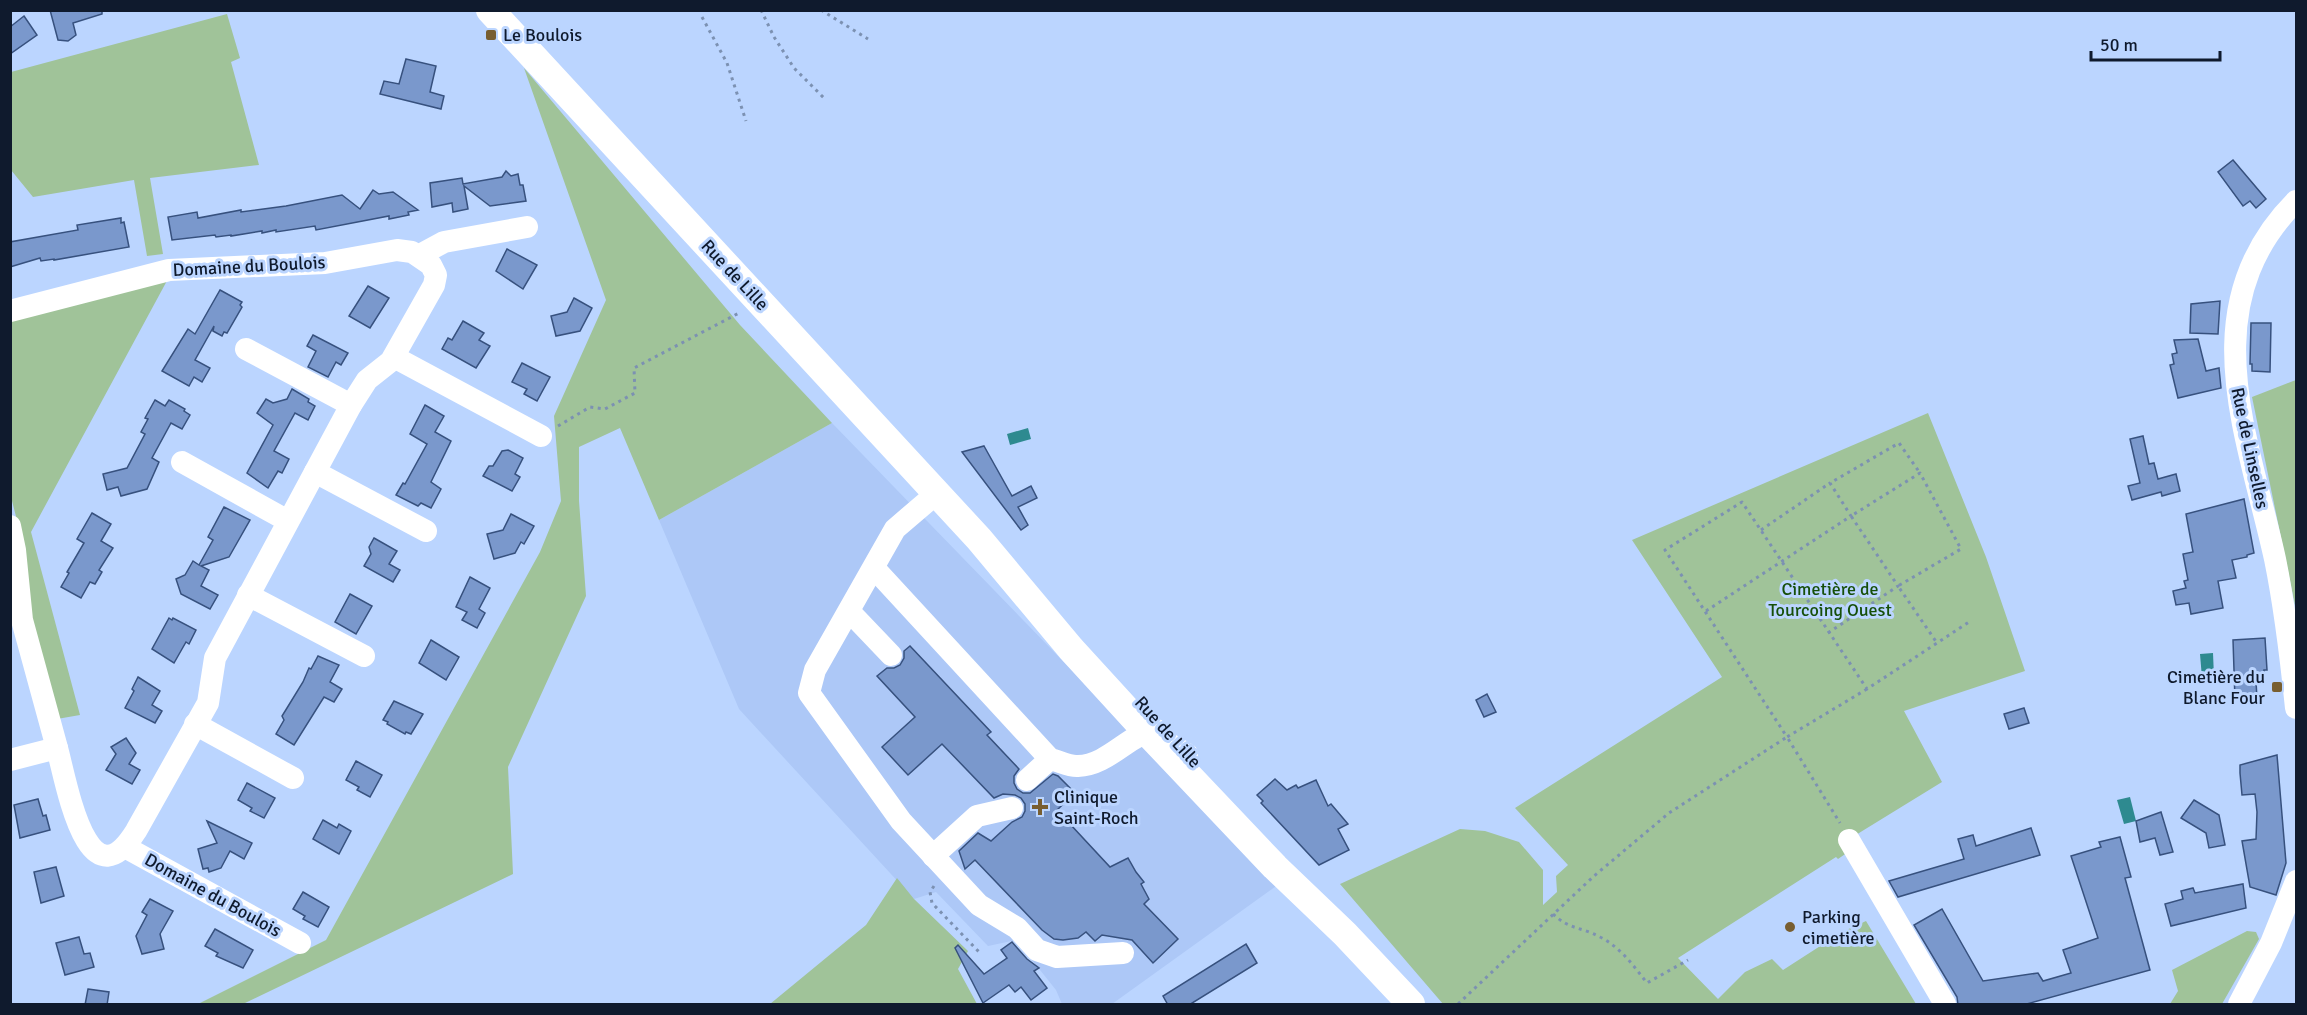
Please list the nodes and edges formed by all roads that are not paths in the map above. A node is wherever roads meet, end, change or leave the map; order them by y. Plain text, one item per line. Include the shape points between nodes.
1 (490, 10) edge
2 (2296, 201) edge
3 (526, 227) dead end
4 (420, 255) junction
5 (10, 311) edge
6 (246, 349) dead end
7 (394, 357) junction
8 (351, 405) junction
9 (541, 436) road end
10 (182, 462) dead end
11 (315, 471) junction
12 (937, 493) junction
13 (288, 521) junction
14 (10, 526) edge
15 (426, 531) dead end
16 (979, 539) junction
17 (874, 568) junction
18 (248, 595) junction
19 (849, 611) junction
20 (891, 655) dead end
21 (364, 656) dead end
22 (2296, 708) edge
23 (195, 724) junction
24 (1146, 731) junction
25 (57, 747) junction
26 (1187, 754) junction
27 (1050, 759) junction
28 (10, 760) edge
29 (293, 778) dead end
30 (1027, 780) dead end
31 (1012, 808) dead end
32 (1850, 840) road end
33 (125, 848) junction
34 (940, 864) junction
35 (2296, 881) edge
36 (1345, 934) junction
37 (300, 943) dead end
38 (1123, 953) dead end
39 (1411, 1005) edge
40 (1945, 1005) edge
41 (2239, 1005) edge

1 - 12 main road, Rue de Lille
2 - 22 street, Rue de Linselles via 2258,252 2252,267 2238,312 2234,356 2238,398 2275,560
3 - 4 street via 444,242
4 - 5 street, Domaine du Boulois via 397,250 325,263 177,269
4 - 7 street, Domaine du Boulois via 431,265 435,281
6 - 8 street
7 - 8 street, Domaine du Boulois via 367,380
7 - 9 street
8 - 11 street, Domaine du Boulois
10 - 13 street
11 - 13 street, Domaine du Boulois
11 - 15 street
12 - 16 main road, Rue de Lille
12 - 17 street via 895,530
13 - 18 street, Domaine du Boulois
14 - 25 street, Domaine du Boulois via 22,620
16 - 24 main road, Rue de Lille via 1071,650
16 - 26 main road, Rue de Lille via 1088,645
17 - 19 street
17 - 27 street
18 - 21 street
18 - 23 street, Domaine du Boulois via 215,658 210,696
19 - 20 street
19 - 34 street via 815,670 809,693 901,821
23 - 29 street
23 - 33 street, Domaine du Boulois
24 - 26 street via 1155,729 1168,743
24 - 27 street via 1100,761 1077,767
24 - 36 main road, Rue de Lille via 1275,867
25 - 28 street
25 - 33 street, Domaine du Boulois via 87,843 105,855
26 - 36 main road, Rue de Lille
27 - 30 street
31 - 34 street via 977,816
32 - 40 street
33 - 37 street, Domaine du Boulois
34 - 38 street via 979,905 1017,927 1037,950 1057,957
35 - 41 street via 2271,943
36 - 39 main road, Rue de Lille

